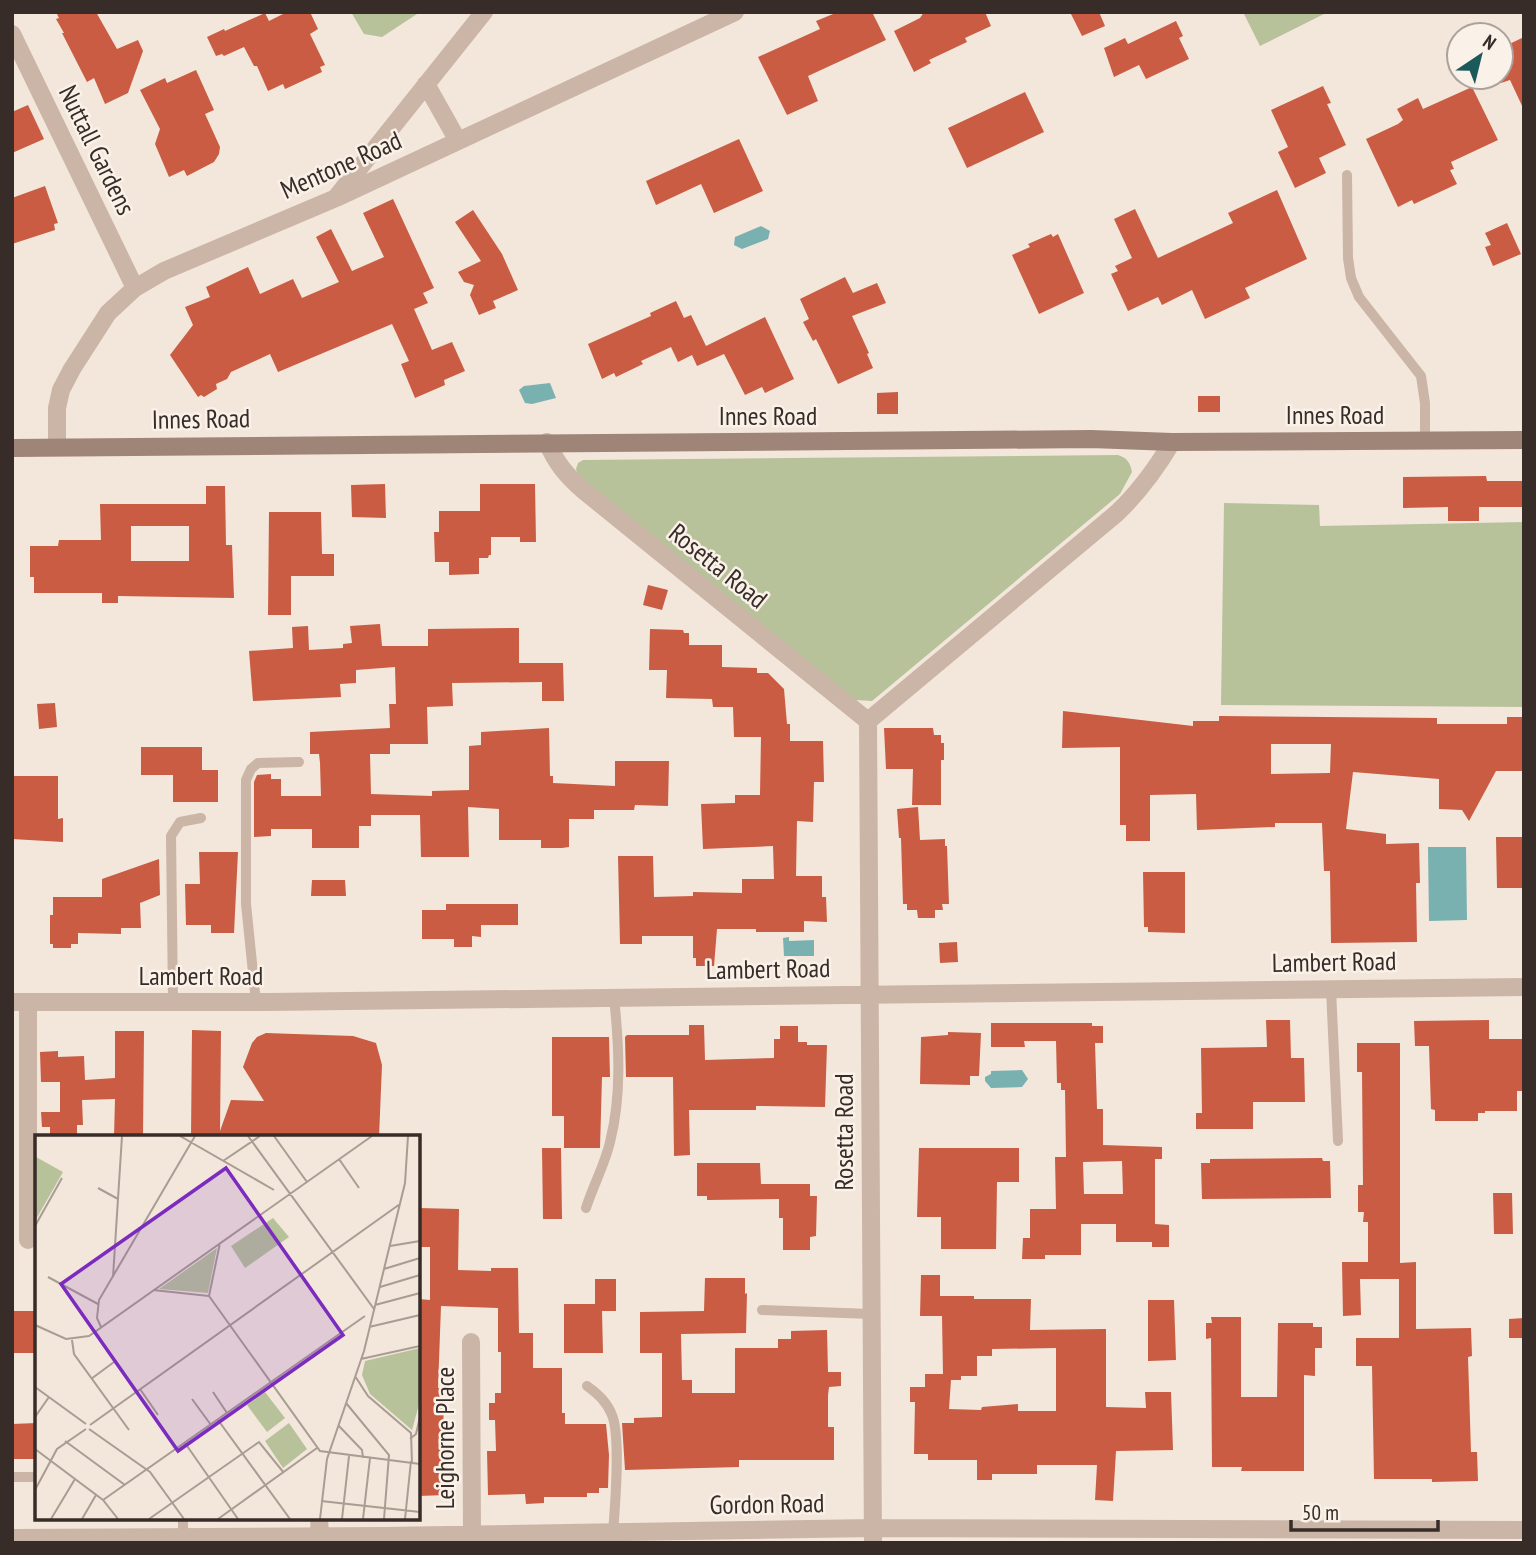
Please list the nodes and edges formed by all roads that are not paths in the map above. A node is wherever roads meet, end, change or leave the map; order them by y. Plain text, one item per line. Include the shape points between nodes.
1 (484, 12) edge
2 (735, 12) edge
3 (12, 34) edge
4 (426, 84) junction
5 (458, 141) junction
6 (1347, 175) dead end
7 (336, 198) junction
8 (135, 288) junction
9 (1425, 440) junction
10 (1524, 440) edge
11 (547, 442) junction
12 (1172, 442) junction
13 (57, 447) junction
14 (12, 448) edge
15 (868, 721) junction
16 (299, 762) dead end
17 (201, 818) dead end
18 (1524, 987) edge
19 (1331, 989) junction
20 (869, 994) junction
21 (614, 997) junction
22 (20, 1002) edge
23 (173, 1002) junction
24 (256, 1002) junction
25 (1338, 1141) dead end
26 (586, 1208) dead end
27 (28, 1240) dead end
28 (762, 1310) dead end
29 (871, 1314) junction
30 (471, 1342) dead end
31 (587, 1386) dead end
32 (12, 1477) edge
33 (35, 1477) edge
34 (183, 1520) edge
35 (319, 1527) edge
36 (1524, 1530) edge
37 (613, 1533) junction
38 (472, 1535) junction
39 (873, 1535) edge
40 (183, 1537) junction
41 (12, 1538) edge
42 (386, 1539) edge
43 (70, 1540) edge
44 (231, 1540) edge

1 - 4 street
2 - 5 street, Mentone Road
3 - 8 street, Nuttall Gardens
4 - 5 street
4 - 7 street
5 - 7 street, Mentone Road
6 - 9 lane via 1351,278 1359,297 1421,376
7 - 8 street, Mentone Road via 164,271
8 - 13 street, Mentone Road via 108,313 61,390
9 - 10 street, Innes Road
9 - 12 street, Innes Road
11 - 12 street, Innes Road
11 - 13 street, Innes Road
11 - 15 street, Rosetta Road via 567,476
12 - 15 street via 1154,473 1117,513
13 - 14 street, Innes Road
15 - 20 street, Rosetta Road
16 - 24 lane via 258,763 246,780 246,904
17 - 23 lane via 180,822 171,836
18 - 19 street, Lambert Road
19 - 20 street, Lambert Road
19 - 25 lane
20 - 21 street, Lambert Road
20 - 29 street, Rosetta Road
21 - 24 street, Lambert Road
21 - 26 lane via 619,1057 615,1111 610,1144
22 - 23 street, Lambert Road
22 - 27 street
23 - 24 street, Lambert Road
28 - 29 lane
29 - 39 street, Rosetta Road
30 - 38 street, Leighorne Place
31 - 37 lane via 599,1394 614,1419
32 - 33 lane
34 - 40 lane
35 - 42 street, Gordon Road
35 - 44 street, Gordon Road
36 - 39 street, Gordon Road
37 - 38 street, Gordon Road
37 - 39 street, Gordon Road
38 - 42 street, Gordon Road
40 - 43 street, Gordon Road
40 - 44 street, Gordon Road
41 - 43 street, Gordon Road

